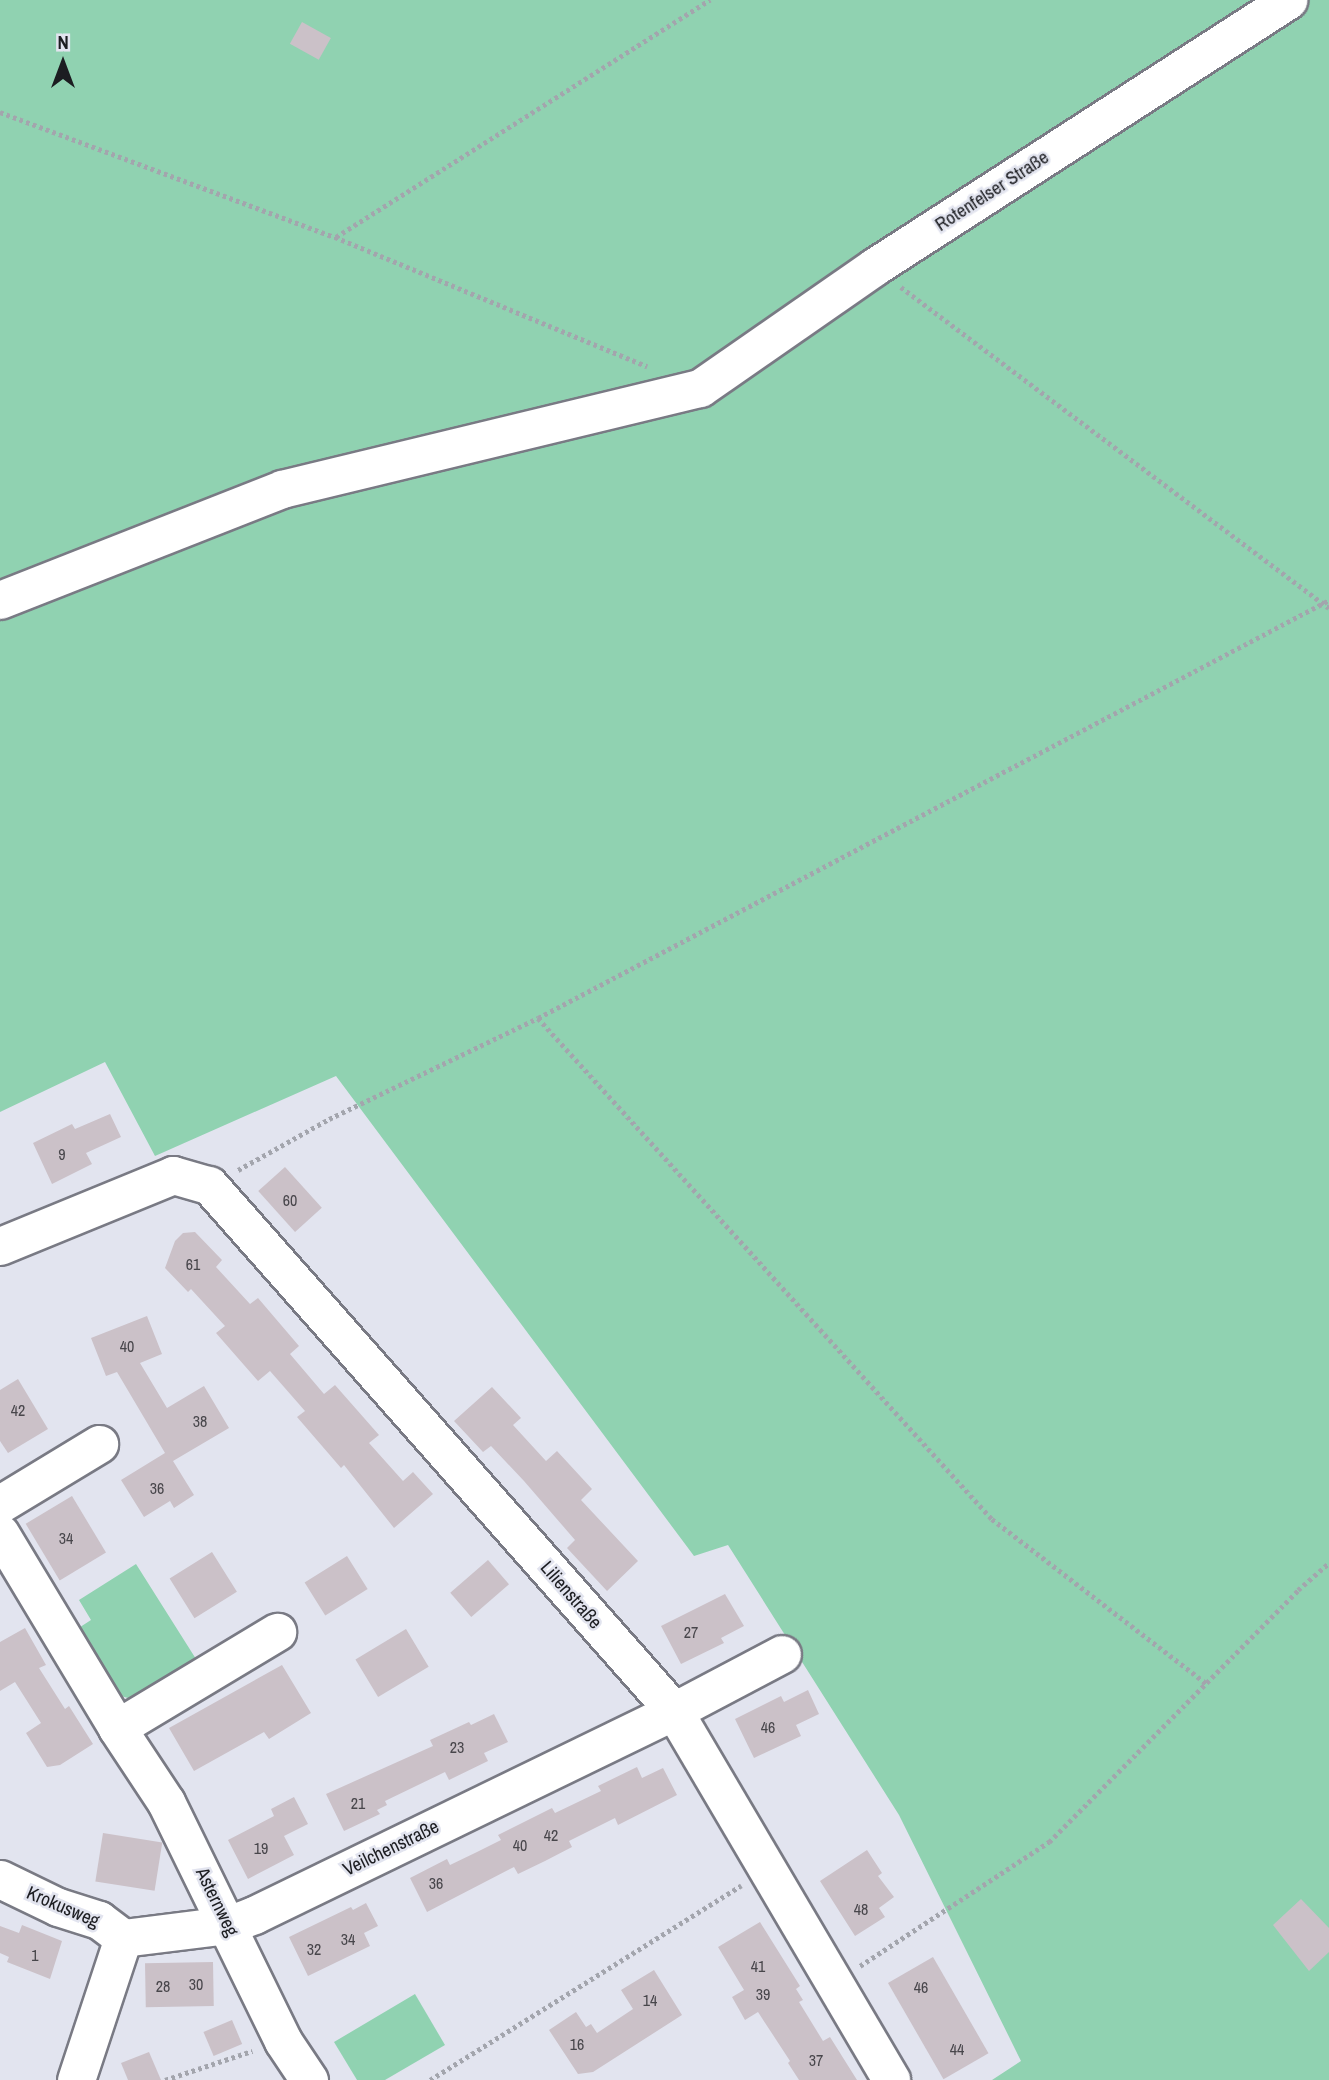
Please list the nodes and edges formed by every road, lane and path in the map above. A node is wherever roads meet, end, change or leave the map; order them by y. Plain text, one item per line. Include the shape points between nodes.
1 (710, 0) edge
2 (1288, 0) edge
3 (0, 112) edge
4 (335, 237) junction
5 (874, 267) junction
6 (649, 367) dead end
7 (0, 600) edge
8 (1326, 601) edge
9 (1329, 608) edge
10 (538, 1018) junction
11 (209, 1185) junction
12 (0, 1247) edge
13 (99, 1444) dead end
14 (0, 1504) edge
15 (0, 1533) edge
16 (1329, 1563) edge
17 (278, 1632) dead end
18 (782, 1654) dead end
19 (1206, 1683) junction
20 (674, 1712) junction
21 (117, 1728) junction
22 (768, 1867) junction
23 (0, 1879) edge
24 (228, 1924) junction
25 (123, 1938) junction
26 (836, 1982) junction
27 (283, 2041) junction
28 (76, 2080) edge
29 (165, 2080) edge
30 (309, 2080) edge
31 (430, 2080) edge
32 (891, 2080) edge

1 - 4 path
2 - 5 street, Rotenfelser Straße
3 - 4 path
4 - 6 path
5 - 7 street, Rotenfelser Straße via 700,388 282,488
5 - 8 path
8 - 9 path
8 - 10 path
10 - 11 path via 328,1119
10 - 19 path via 992,1519
11 - 12 street via 173,1175
11 - 20 street, Lilienstraße
13 - 14 street
15 - 21 street, Asternweg
16 - 19 path
17 - 21 street
18 - 20 street, Veilchenstraße
19 - 26 path via 1049,1842
20 - 22 street, Lilienstraße
20 - 24 street, Veilchenstraße
21 - 24 street, Asternweg via 166,1802
22 - 26 street, Lilienstraße
22 - 31 path
23 - 25 street, Krokusweg via 58,1907 99,1920
24 - 25 street, Veilchenstraße
24 - 27 street, Asternweg
25 - 28 street
26 - 32 street, Lilienstraße
27 - 29 path
27 - 30 street, Asternweg

